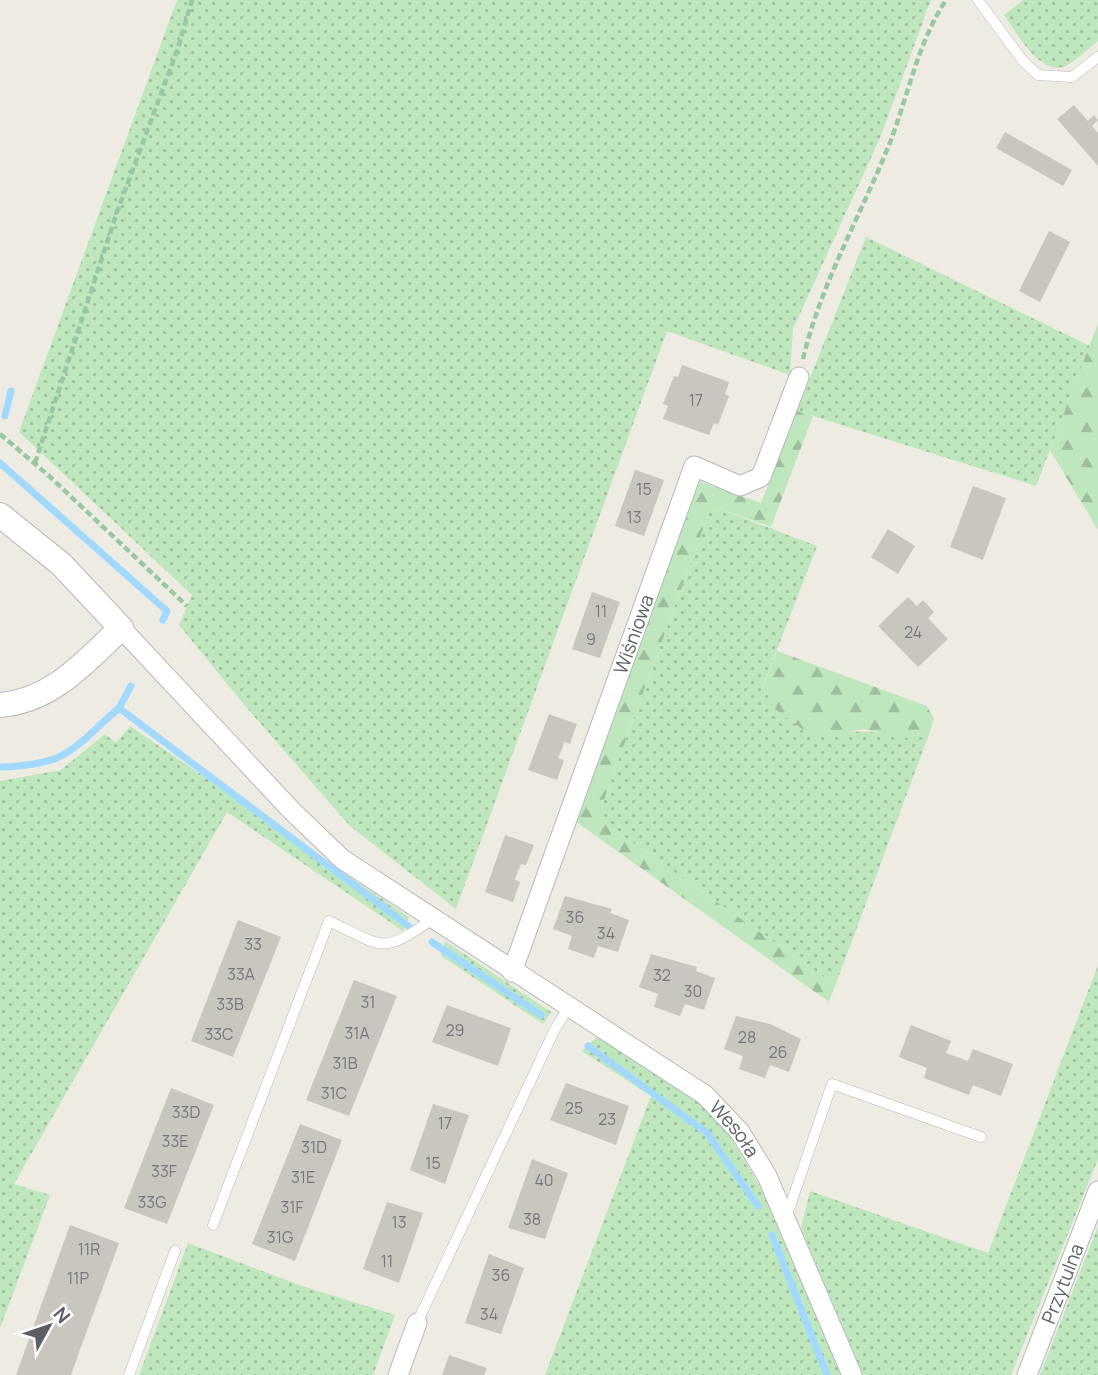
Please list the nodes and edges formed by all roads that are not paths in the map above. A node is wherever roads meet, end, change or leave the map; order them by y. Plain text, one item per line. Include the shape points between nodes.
1 (978, 0) edge
2 (1098, 57) edge
3 (799, 377) road end
4 (0, 515) edge
5 (121, 628) junction
6 (0, 705) edge
7 (434, 918) junction
8 (512, 972) junction
9 (568, 1008) junction
10 (981, 1137) dead end
11 (1098, 1191) edge
12 (786, 1220) junction
13 (213, 1225) dead end
14 (175, 1251) dead end
15 (418, 1322) joint
16 (129, 1375) edge
17 (398, 1375) edge
18 (852, 1375) edge
19 (1027, 1375) edge

1 - 2 lane via 1038,75 1072,77
3 - 8 street, Wiśniowa via 761,477 740,486 694,466
4 - 5 street via 61,564
5 - 6 street via 53,690
5 - 7 street, Wesoła via 342,859
7 - 8 street, Wesoła
7 - 13 lane via 401,942 386,946 329,921
8 - 9 street, Wesoła
9 - 12 street, Wesoła via 674,1073 726,1115 753,1151
9 - 15 lane
10 - 12 lane via 832,1084
11 - 19 street, Przytulna
12 - 18 street, Wesoła
14 - 16 lane
15 - 17 street

